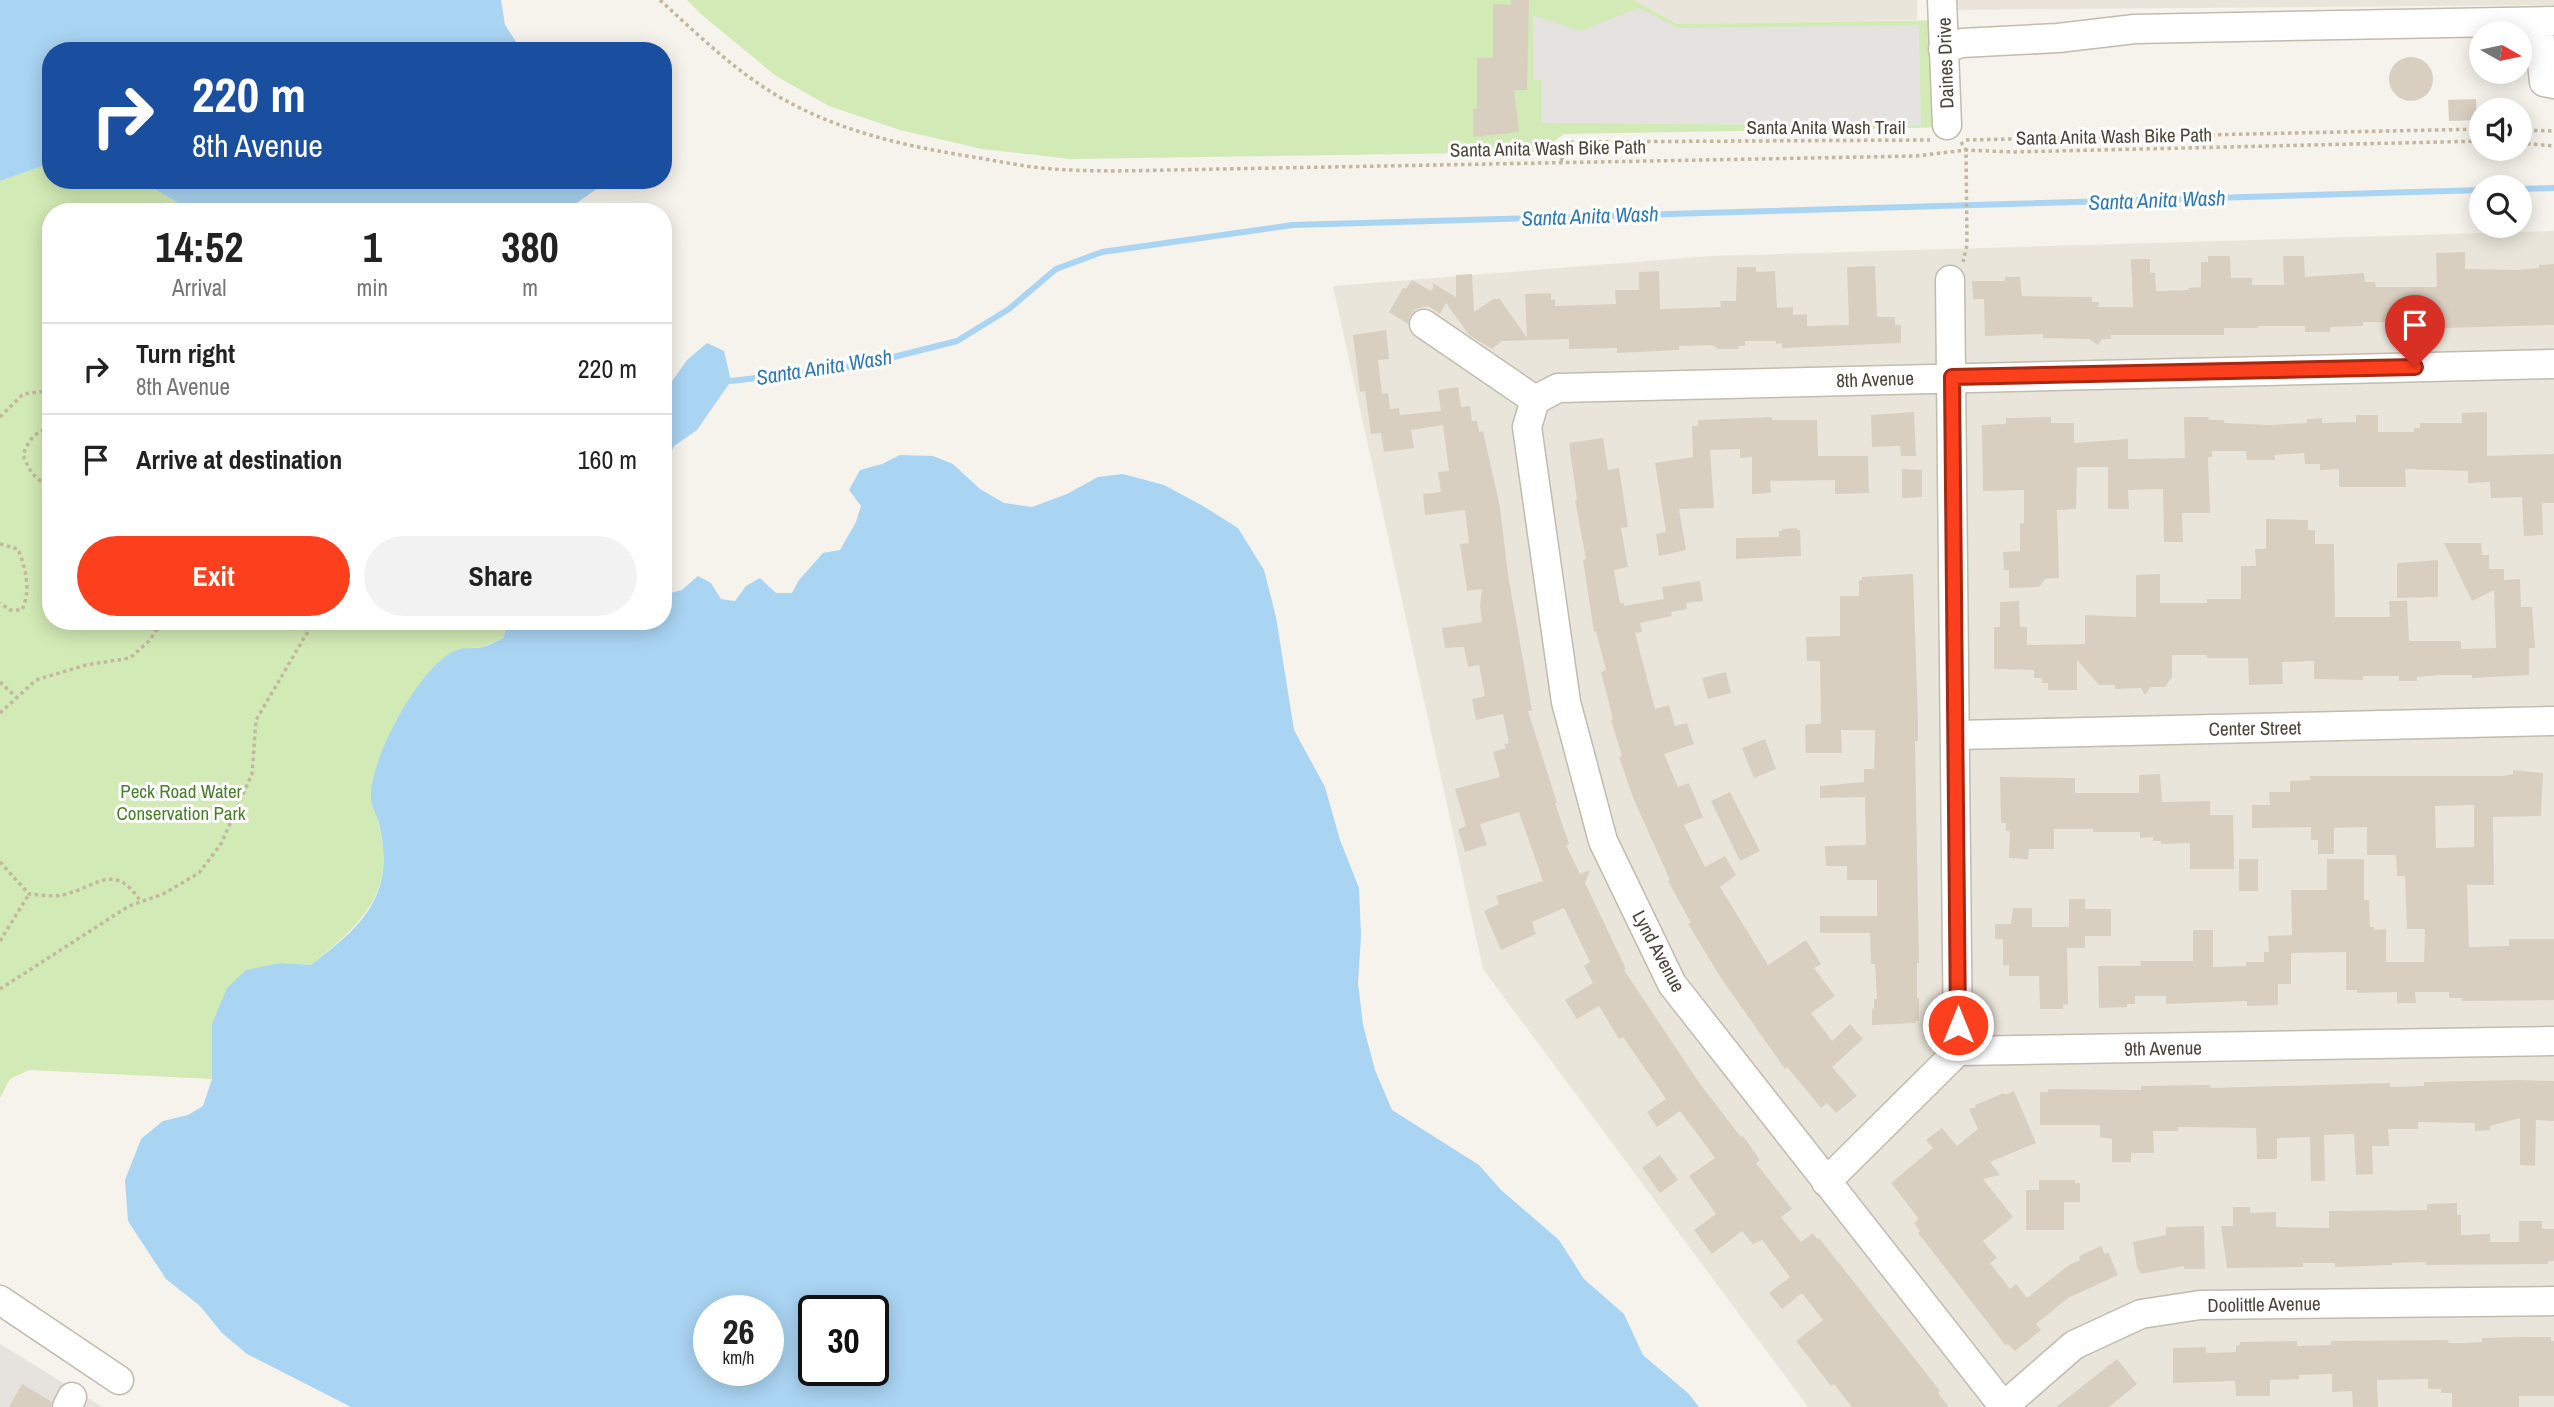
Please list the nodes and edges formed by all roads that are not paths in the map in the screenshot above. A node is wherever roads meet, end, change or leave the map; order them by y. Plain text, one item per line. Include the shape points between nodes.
1 (1942, 0) edge
2 (2546, 22) edge
3 (1943, 49) junction
4 (2554, 84) edge
5 (1947, 135) road end
6 (1950, 281) dead end
7 (1424, 324) dead end
8 (2554, 363) edge
9 (1952, 377) junction
10 (1535, 400) junction
11 (2554, 721) edge
12 (1956, 735) junction
13 (2554, 1041) edge
14 (1958, 1051) junction
15 (1826, 1182) junction
16 (0, 1300) edge
17 (2554, 1301) edge
18 (119, 1380) dead end
19 (2004, 1407) edge

1 - 3 street, Daines Drive
2 - 3 street via 2135,29 1962,43
2 - 4 street via 2544,82
3 - 5 street, Daines Drive
6 - 9 street
7 - 10 street
8 - 9 street, 8th Avenue
9 - 10 street, 8th Avenue via 1558,388
9 - 12 street
10 - 15 street, Lynd Avenue via 1527,427 1566,702 1603,841 1672,984
11 - 12 street, Center Street
12 - 14 street
13 - 14 street, 9th Avenue
14 - 15 street
15 - 19 street, Lynd Avenue
16 - 18 street
17 - 19 street, Doolittle Avenue via 2200,1305 2141,1314 2074,1345

